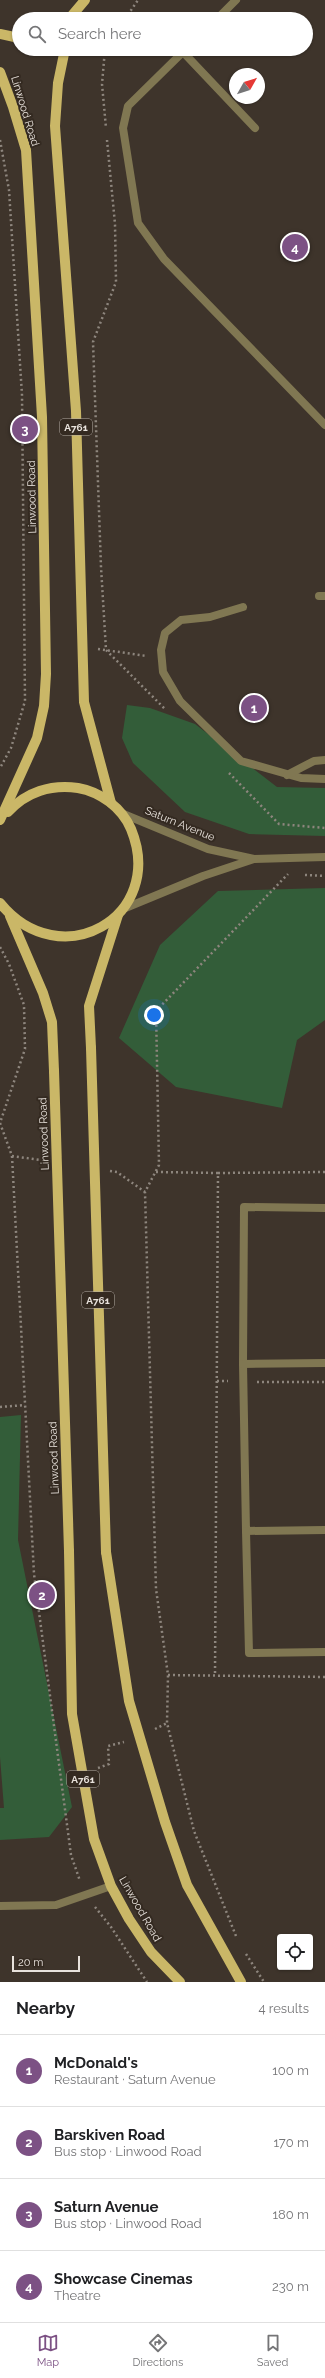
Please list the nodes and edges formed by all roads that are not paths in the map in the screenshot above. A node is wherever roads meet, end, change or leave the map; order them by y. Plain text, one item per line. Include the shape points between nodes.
1 (236, 0) edge
2 (86, 1) edge
3 (77, 12) edge
4 (224, 12) edge
5 (0, 34) edge
6 (12, 37) edge
7 (64, 56) edge
8 (178, 56) edge
9 (189, 56) edge
10 (0, 72) edge
11 (255, 128) dead end
12 (325, 425) edge
13 (243, 607) dead end
14 (325, 760) edge
15 (287, 775) junction
16 (325, 779) edge
17 (112, 803) junction
18 (122, 813) junction
19 (0, 821) edge
20 (325, 857) edge
21 (254, 859) junction
22 (0, 903) edge
23 (120, 912) junction
24 (9, 914) junction
25 (325, 1208) edge
26 (325, 1363) edge
27 (243, 1364) junction
28 (325, 1530) edge
29 (246, 1531) junction
30 (325, 1652) edge
31 (111, 1886) junction
32 (0, 1906) edge
33 (180, 1982) edge
34 (241, 1982) edge

1 - 4 street
2 - 3 main road
5 - 6 main road
7 - 17 main road, Linwood Road / A761 via 58,83 55,126 76,411 84,702
8 - 12 street via 128,106 123,128 138,223 164,259
9 - 11 street
10 - 19 main road, Linwood Road via 26,150 42,417 46,674 38,738
13 - 15 street via 210,617 181,620 165,633 162,672 180,701 241,761
14 - 15 street via 314,761
15 - 16 street
17 - 18 main road
17 - 19 main road via 90,790 65,786 39,790 16,803
18 - 21 street, Saturn Avenue via 208,849
18 - 23 main road via 138,846 139,871 132,895
20 - 21 street, Saturn Avenue
21 - 23 street, Saturn Avenue via 203,876
22 - 24 main road
23 - 24 main road via 98,929 76,936 52,936 29,929
23 - 34 main road, A761, bridge via 89,1006 106,1552 129,1701 165,1822 187,1884
24 - 31 main road, Linwood Road / A761, bridge via 43,993 52,1022 72,1714 94,1839
25 - 27 street via 244,1207
26 - 27 street
27 - 29 street
28 - 29 street
29 - 30 street via 249,1653
31 - 32 street via 56,1905
31 - 33 main road, Linwood Road / A761 via 151,1952

